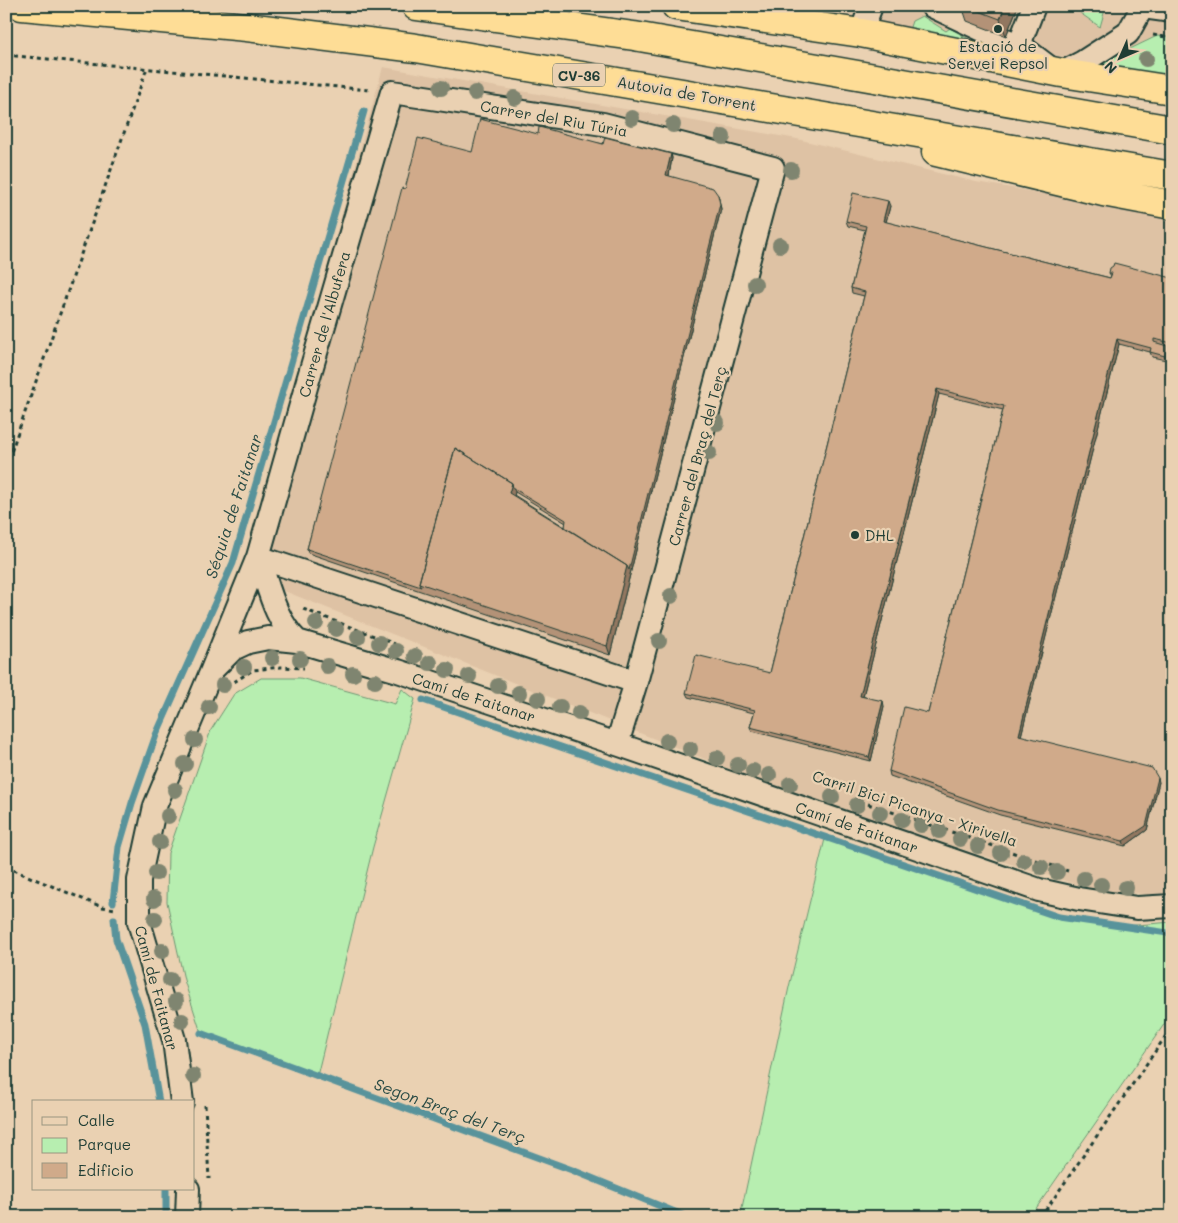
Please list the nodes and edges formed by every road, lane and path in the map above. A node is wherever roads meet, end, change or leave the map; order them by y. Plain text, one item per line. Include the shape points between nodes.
1 (22, 6) edge
2 (416, 6) edge
3 (871, 6) edge
4 (932, 6) edge
5 (1034, 6) edge
6 (1143, 7) edge
7 (691, 8) edge
8 (1172, 11) edge
9 (861, 33) junction
10 (1157, 36) dead end
11 (1172, 38) edge
12 (1022, 46) junction
13 (6, 55) edge
14 (147, 68) junction
15 (1058, 72) junction
16 (662, 88) junction
17 (1172, 90) edge
18 (392, 92) junction
19 (1172, 130) edge
20 (773, 168) joint
21 (1172, 176) edge
22 (1172, 205) edge
23 (6, 466) edge
24 (258, 557) junction
25 (272, 600) junction
26 (297, 641) junction
27 (396, 645) dead end
28 (305, 668) dead end
29 (212, 670) junction
30 (636, 682) junction
31 (232, 684) dead end
32 (617, 744) junction
33 (859, 801) dead end
34 (6, 867) edge
35 (1072, 873) dead end
36 (1172, 906) edge
37 (139, 912) junction
38 (1172, 1027) edge
39 (182, 1100) edge
40 (205, 1102) dead end
41 (198, 1186) edge
42 (187, 1217) edge
43 (1041, 1217) edge

1 - 16 highway, Autovia de Torrent / CV-36 via 246,27 416,48
2 - 19 highway via 634,36
3 - 9 street
4 - 12 street
5 - 12 street via 1022,36
6 - 8 street
6 - 15 street via 1128,33 1083,62
7 - 9 highway
9 - 15 highway
10 - 11 path
12 - 15 street
13 - 14 path
14 - 18 path
14 - 23 path
15 - 17 highway
16 - 21 highway, Autovia de Torrent / CV-36
16 - 22 highway via 1104,192
18 - 20 street, Carrer del Riu Túria via 603,124
18 - 24 street, Carrer de l'Albufera
20 - 30 street, Carrer del Braç del Terç
24 - 25 street
24 - 29 street, Carrer de l'Albufera
24 - 30 street
25 - 26 street via 282,624
25 - 27 path
26 - 29 street, Camí de Faitanar via 268,638 248,642 233,649
26 - 32 street, Camí de Faitanar
28 - 31 path via 253,670
29 - 37 street, Camí de Faitanar via 155,806 140,880
30 - 32 street, Carrer del Braç del Terç
32 - 36 street, Camí de Faitanar via 1039,890 1137,908
33 - 35 path, Carril Bici Picanya - Xirivella
34 - 37 path via 102,907
37 - 39 street, Camí de Faitanar via 139,922 174,1040
38 - 43 path
40 - 41 path
41 - 42 street

